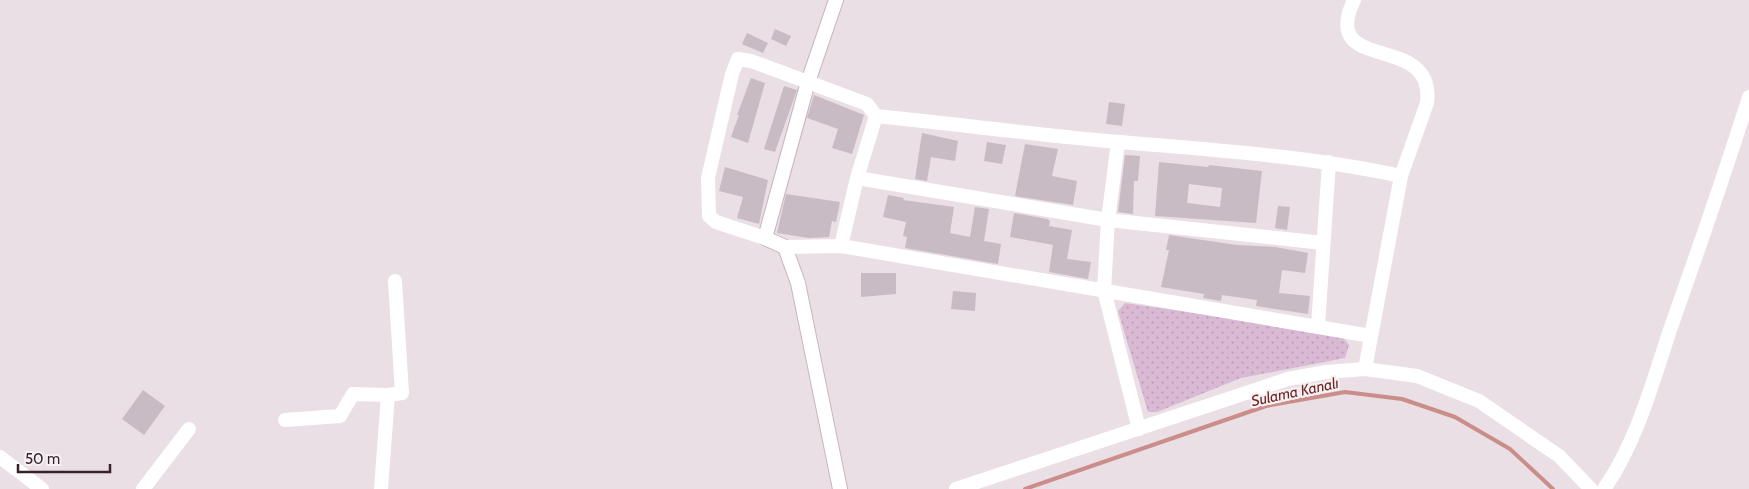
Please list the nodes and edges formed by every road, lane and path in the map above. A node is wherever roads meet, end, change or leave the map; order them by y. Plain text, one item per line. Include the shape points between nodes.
1 (836, 0) edge
2 (1354, 0) edge
3 (808, 82) junction
4 (1749, 97) edge
5 (876, 116) junction
6 (1118, 142) junction
7 (1329, 162) junction
8 (1401, 176) junction
9 (857, 178) junction
10 (1108, 220) junction
11 (765, 238) junction
12 (1323, 244) junction
13 (841, 246) junction
14 (785, 247) junction
15 (395, 282) dead end
16 (1104, 290) junction
17 (1318, 326) junction
18 (1370, 336) junction
19 (1365, 369) junction
20 (388, 395) junction
21 (285, 420) dead end
22 (189, 429) dead end
23 (1139, 429) junction
24 (0, 457) edge
25 (42, 489) edge
26 (143, 489) edge
27 (381, 489) edge
28 (840, 489) edge
29 (956, 489) edge
30 (1591, 489) edge
31 (1604, 489) edge

1 - 3 street
2 - 8 street via 1348,25 1353,40 1361,47 1408,62 1426,78 1427,103
3 - 5 street via 867,104
3 - 11 street
3 - 11 street via 738,59 732,74 708,178 710,216 716,222
4 - 31 street via 1716,204 1640,418
5 - 6 street
5 - 9 street
6 - 7 street via 1266,153
6 - 10 street
7 - 8 street
7 - 12 street
8 - 18 street
9 - 10 street
9 - 13 street
10 - 12 street
10 - 16 street
11 - 14 street
12 - 17 street
13 - 14 street
13 - 16 street
14 - 28 street via 798,283
15 - 20 street via 402,393
16 - 17 street
16 - 23 street
17 - 18 street
18 - 19 street
19 - 23 street via 1288,379
19 - 30 street via 1417,376 1479,401 1560,456
20 - 21 street via 353,394 340,416
20 - 27 street
22 - 26 street
23 - 29 street
24 - 25 street

